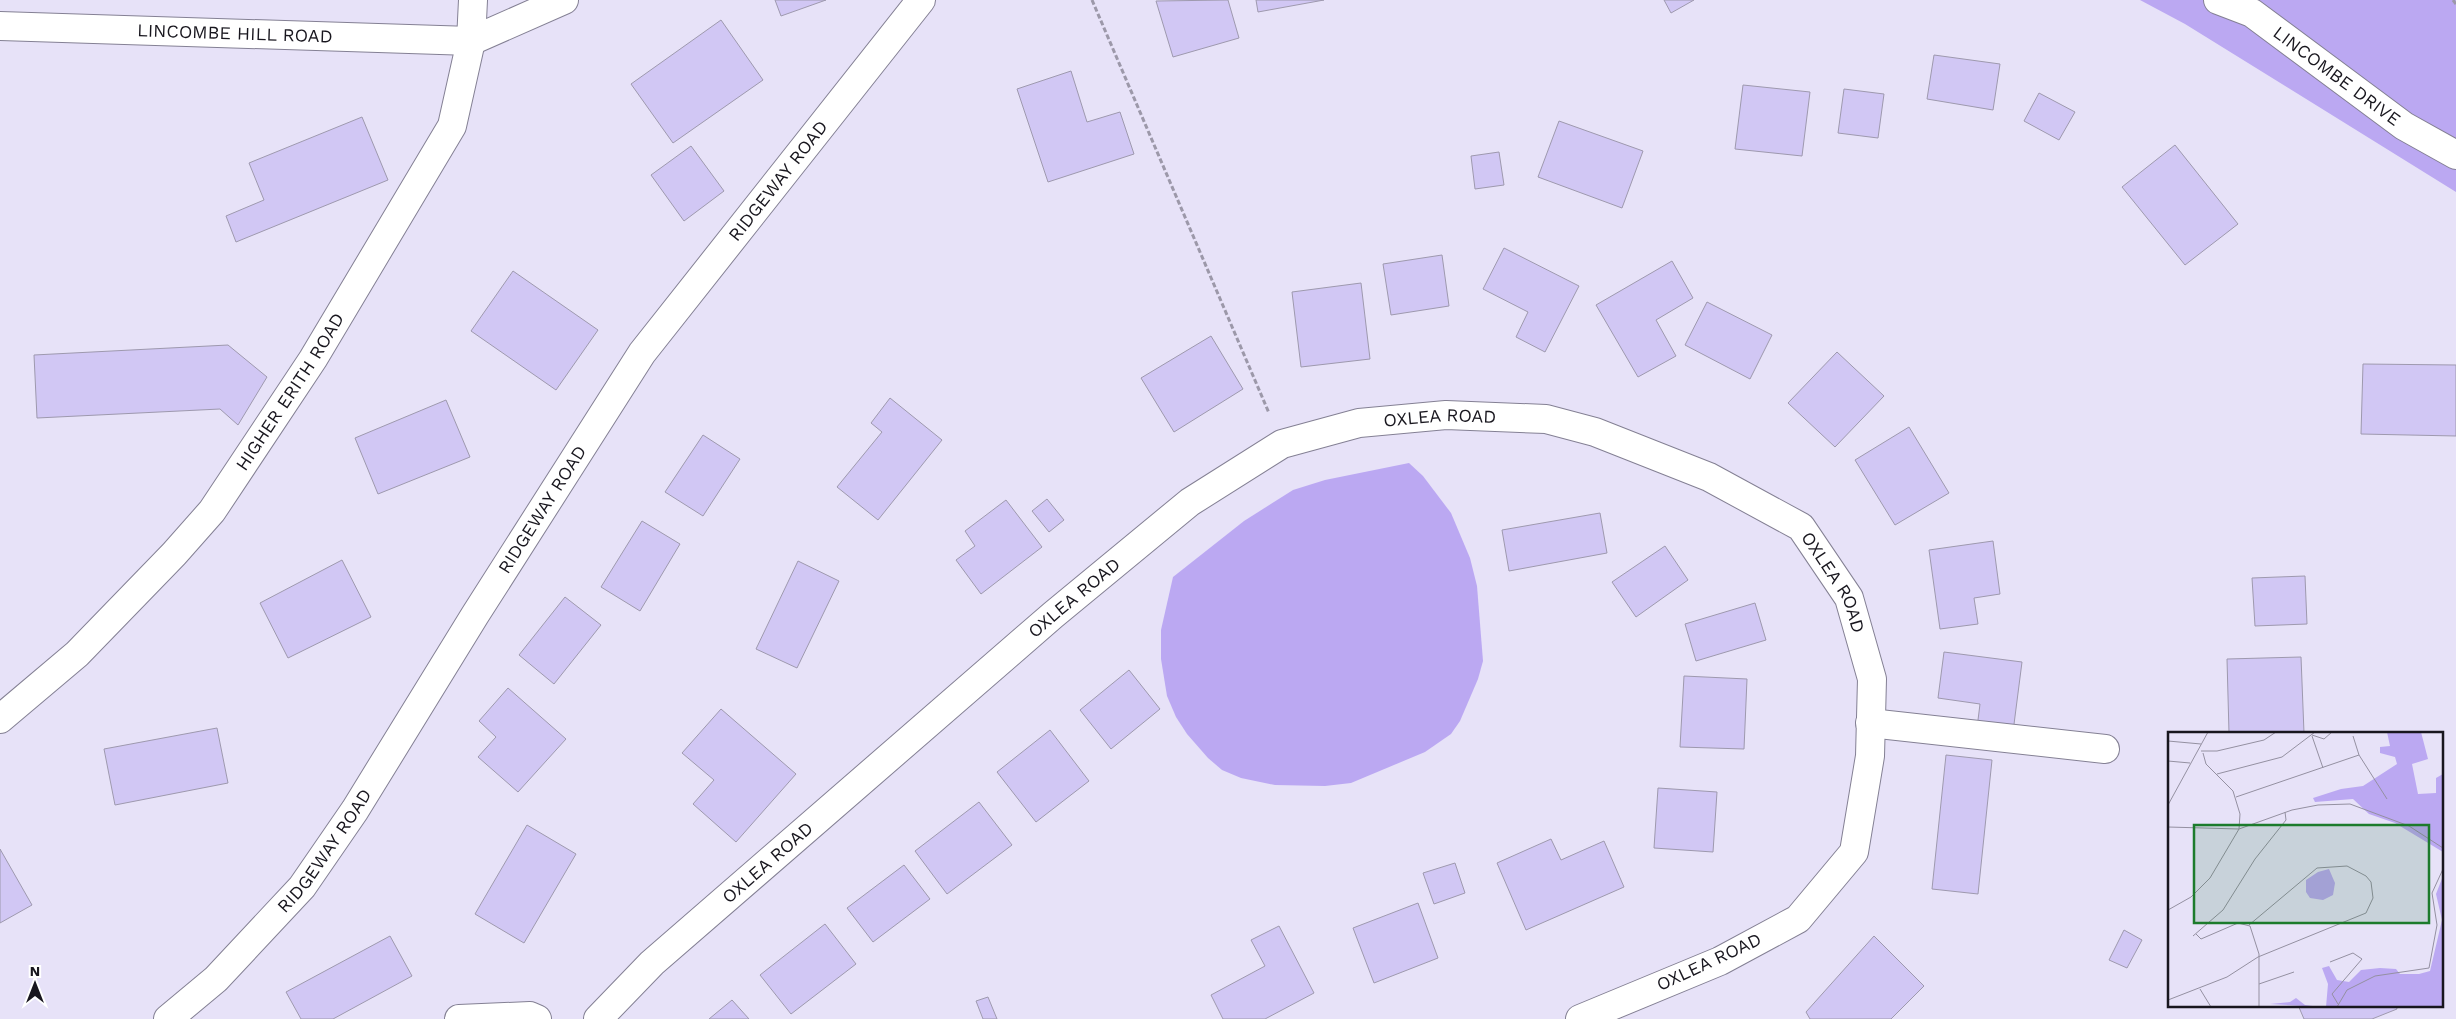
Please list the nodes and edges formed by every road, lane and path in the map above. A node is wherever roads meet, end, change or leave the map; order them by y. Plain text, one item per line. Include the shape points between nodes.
1 (473, 0) edge
2 (564, 0) edge
3 (921, 0) edge
4 (1092, 0) edge
5 (2218, 0) edge
6 (2453, 0) edge
7 (2456, 4) edge
8 (0, 26) edge
9 (471, 41) junction
10 (2456, 155) edge
11 (1282, 444) junction
12 (0, 719) edge
13 (1870, 723) junction
14 (2105, 749) dead end
15 (168, 1019) edge
16 (459, 1019) edge
17 (537, 1019) edge
18 (598, 1019) edge
19 (1580, 1019) edge

1 - 9 street, HIGHER ERITH ROAD
2 - 9 street
3 - 15 street, RIDGEWAY ROAD via 642,353 475,615 356,810 302,887 216,979
4 - 11 path
5 - 10 street, LINCOMBE DRIVE via 2252,13 2404,126
6 - 7 path
8 - 9 street, LINCOMBE HILL ROAD
9 - 12 street, HIGHER ERITH ROAD via 452,126 313,359 212,511 77,654
11 - 13 street, OXLEA ROAD via 1359,423 1446,415 1546,419 1595,432 1709,477 1801,527 1849,598 1872,679
11 - 18 street, OXLEA ROAD via 1190,502 1053,615 652,963
13 - 14 street
13 - 19 street, OXLEA ROAD via 1870,756 1854,852 1798,919 1720,962
16 - 17 street via 530,1016

